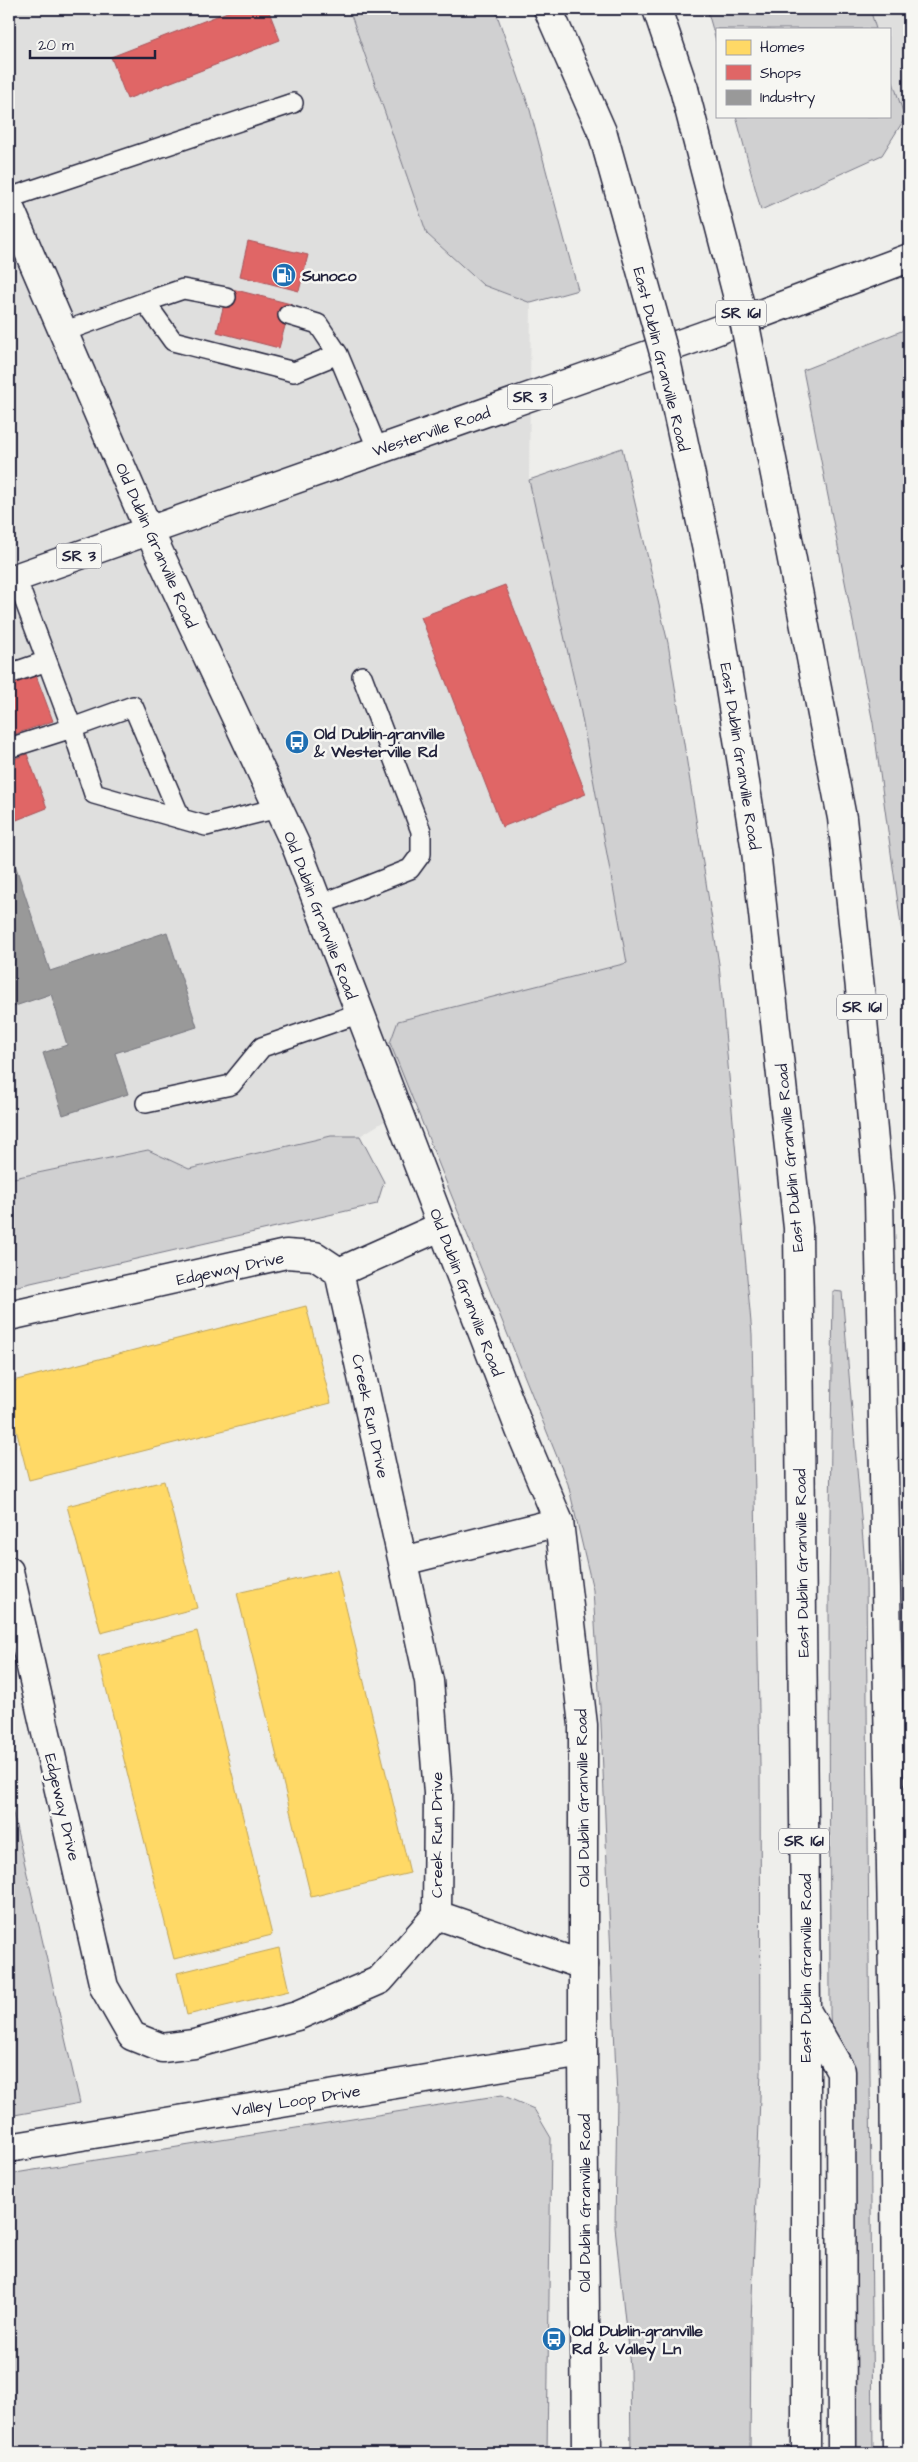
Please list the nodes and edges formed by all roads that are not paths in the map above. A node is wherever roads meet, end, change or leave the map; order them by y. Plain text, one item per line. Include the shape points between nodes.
1 (548, 9) edge
2 (560, 9) edge
3 (657, 9) edge
4 (663, 9) edge
5 (684, 89) junction
6 (293, 103) dead end
7 (603, 134) junction
8 (9, 198) edge
9 (9, 206) edge
10 (909, 258) edge
11 (226, 297) dead end
12 (145, 302) junction
13 (288, 314) dead end
14 (63, 332) junction
15 (338, 354) junction
16 (378, 450) junction
17 (149, 531) junction
18 (13, 579) edge
19 (47, 661) junction
20 (9, 674) edge
21 (362, 676) dead end
22 (72, 728) junction
23 (9, 748) edge
24 (278, 808) junction
25 (181, 819) junction
26 (319, 905) junction
27 (360, 1013) junction
28 (146, 1103) dead end
29 (442, 1226) junction
30 (340, 1272) junction
31 (9, 1316) edge
32 (559, 1522) junction
33 (404, 1561) junction
34 (9, 1571) edge
35 (437, 1915) junction
36 (583, 1965) junction
37 (806, 2011) junction
38 (132, 2036) joint
39 (583, 2053) junction
40 (9, 2148) edge
41 (586, 2453) edge
42 (806, 2453) edge
43 (842, 2453) edge
44 (897, 2453) edge

1 - 7 main road
2 - 7 main road, East Dublin Granville Road / SR 161
3 - 5 main road, SR 161
4 - 5 main road
5 - 44 main road, SR 161, bridge via 745,325 842,818 879,1197 894,2035
6 - 8 lane
7 - 37 main road, East Dublin Granville Road / SR 161, bridge via 666,360 710,564 756,851 798,1228
9 - 14 main road, Old Dublin Granville Road
10 - 16 main road, Westerville Road / SR 3
11 - 12 lane via 182,289
12 - 14 lane
12 - 15 lane via 173,341 294,372
13 - 15 lane via 318,324
14 - 17 main road, Old Dublin Granville Road
15 - 16 lane
16 - 17 main road, Westerville Road / SR 3
17 - 18 main road, Westerville Road / SR 3
17 - 24 main road, Old Dublin Granville Road
18 - 19 lane
19 - 20 lane
19 - 22 lane
21 - 26 lane via 421,831 421,854 410,869
22 - 23 lane
22 - 25 lane via 94,794
22 - 25 lane via 133,706
24 - 25 lane via 206,826
24 - 26 main road, Old Dublin Granville Road
26 - 27 main road, Old Dublin Granville Road
27 - 28 lane via 262,1047 231,1085
27 - 29 main road, Old Dublin Granville Road
29 - 30 main road
29 - 32 main road, Old Dublin Granville Road
30 - 31 main road, Edgeway Drive via 315,1256 286,1254
30 - 33 main road, Creek Run Drive
32 - 33 main road
32 - 36 main road, Old Dublin Granville Road via 583,1725
33 - 35 main road, Creek Run Drive via 430,1690 438,1793
34 - 38 main road, Edgeway Drive via 104,1987
35 - 36 main road
35 - 38 main road, Creek Run Drive via 380,1980 297,2016 194,2044 162,2048
36 - 39 main road, Old Dublin Granville Road
37 - 42 main road, East Dublin Granville Road / SR 161
37 - 43 main road via 841,2071
39 - 40 main road, Valley Loop Drive
39 - 41 main road, Old Dublin Granville Road

